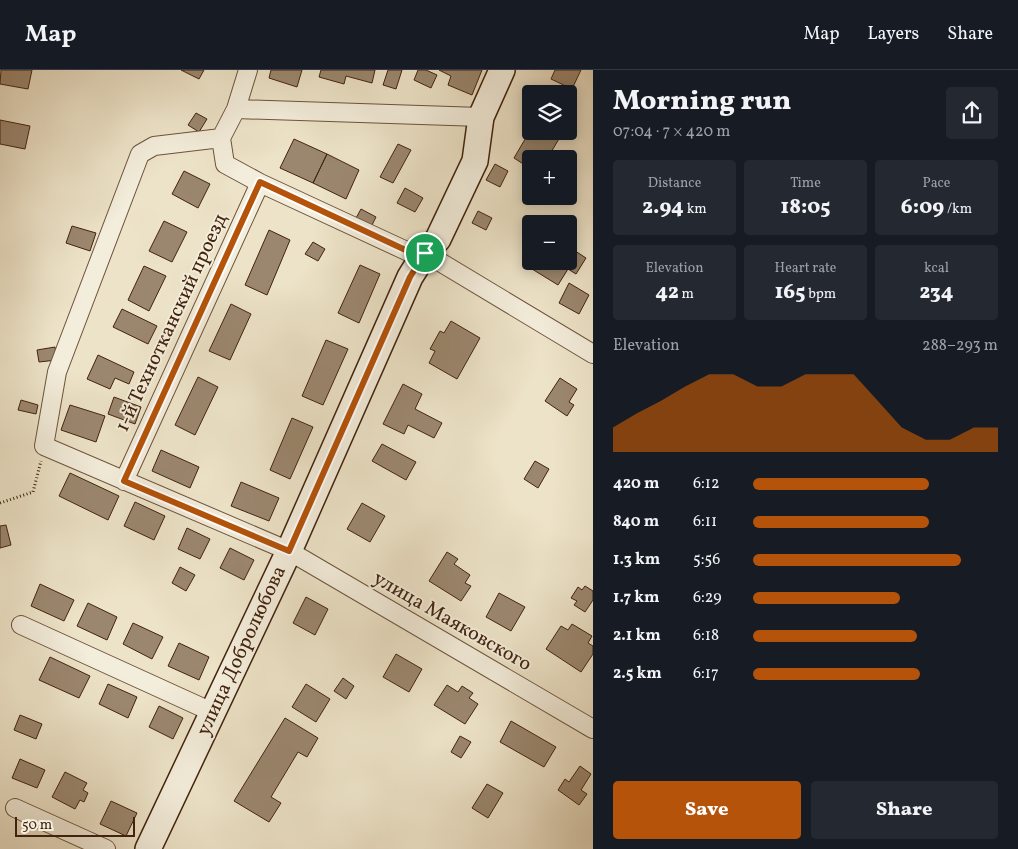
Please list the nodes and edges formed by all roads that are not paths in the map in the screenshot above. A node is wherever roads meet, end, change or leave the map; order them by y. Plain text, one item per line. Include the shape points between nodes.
1 (248, 70) edge
2 (502, 70) edge
3 (236, 109) junction
4 (481, 117) junction
5 (221, 138) junction
6 (260, 182) junction
7 (425, 253) junction
8 (593, 354) edge
9 (124, 481) junction
10 (289, 551) junction
11 (22, 625) dead end
12 (212, 712) junction
13 (593, 729) edge
14 (15, 808) dead end
15 (106, 849) edge
16 (148, 849) edge

1 - 3 street
2 - 4 street, улица Добролюбова
3 - 4 street
3 - 5 street
4 - 7 street, улица Добролюбова via 475,161 438,239
5 - 6 street via 225,164
5 - 9 street, улица Маяковского via 154,146 140,154 57,372 44,446
6 - 7 street via 414,254
6 - 9 street, 1-й Технотканский проезд
7 - 8 street
7 - 10 street, улица Добролюбова via 410,277
9 - 10 street, улица Маяковского
10 - 12 street, улица Добролюбова
10 - 13 street, улица Маяковского
11 - 12 street
12 - 16 street, улица Добролюбова
14 - 15 street

